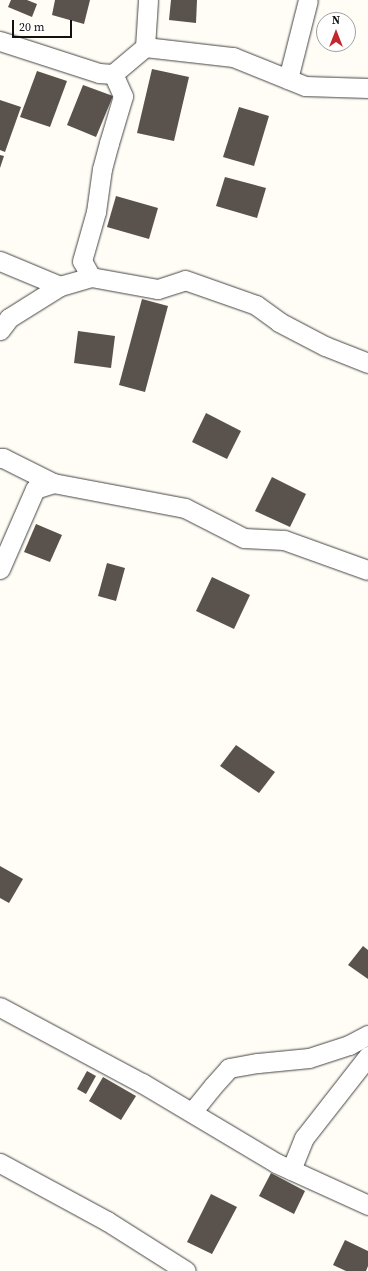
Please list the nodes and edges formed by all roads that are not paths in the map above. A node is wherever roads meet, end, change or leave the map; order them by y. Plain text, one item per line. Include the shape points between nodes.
1 (148, 0) edge
2 (308, 0) edge
3 (0, 40) edge
4 (145, 47) junction
5 (113, 74) junction
6 (288, 79) junction
7 (368, 88) edge
8 (0, 261) edge
9 (91, 277) junction
10 (60, 286) junction
11 (0, 330) edge
12 (368, 363) edge
13 (0, 458) edge
14 (52, 483) junction
15 (0, 569) edge
16 (368, 570) edge
17 (0, 1007) edge
18 (368, 1035) edge
19 (368, 1056) edge
20 (192, 1112) junction
21 (0, 1163) edge
22 (291, 1170) junction
23 (368, 1205) edge
24 (186, 1271) edge

1 - 4 street
2 - 6 street
3 - 5 street via 99,73
4 - 5 street
4 - 6 street via 233,57
5 - 9 street via 123,96 102,169 96,212 82,261
6 - 7 street via 306,86
8 - 10 street
9 - 10 street
9 - 12 street via 158,289 185,280 256,305 279,322 326,346
10 - 11 street via 9,318
13 - 14 street
14 - 15 street via 35,489
14 - 16 street via 185,508 244,538 284,540
17 - 20 street
18 - 20 street via 349,1045 309,1058 229,1068
19 - 22 street via 304,1138
20 - 22 street
21 - 24 street via 107,1220
22 - 23 street

